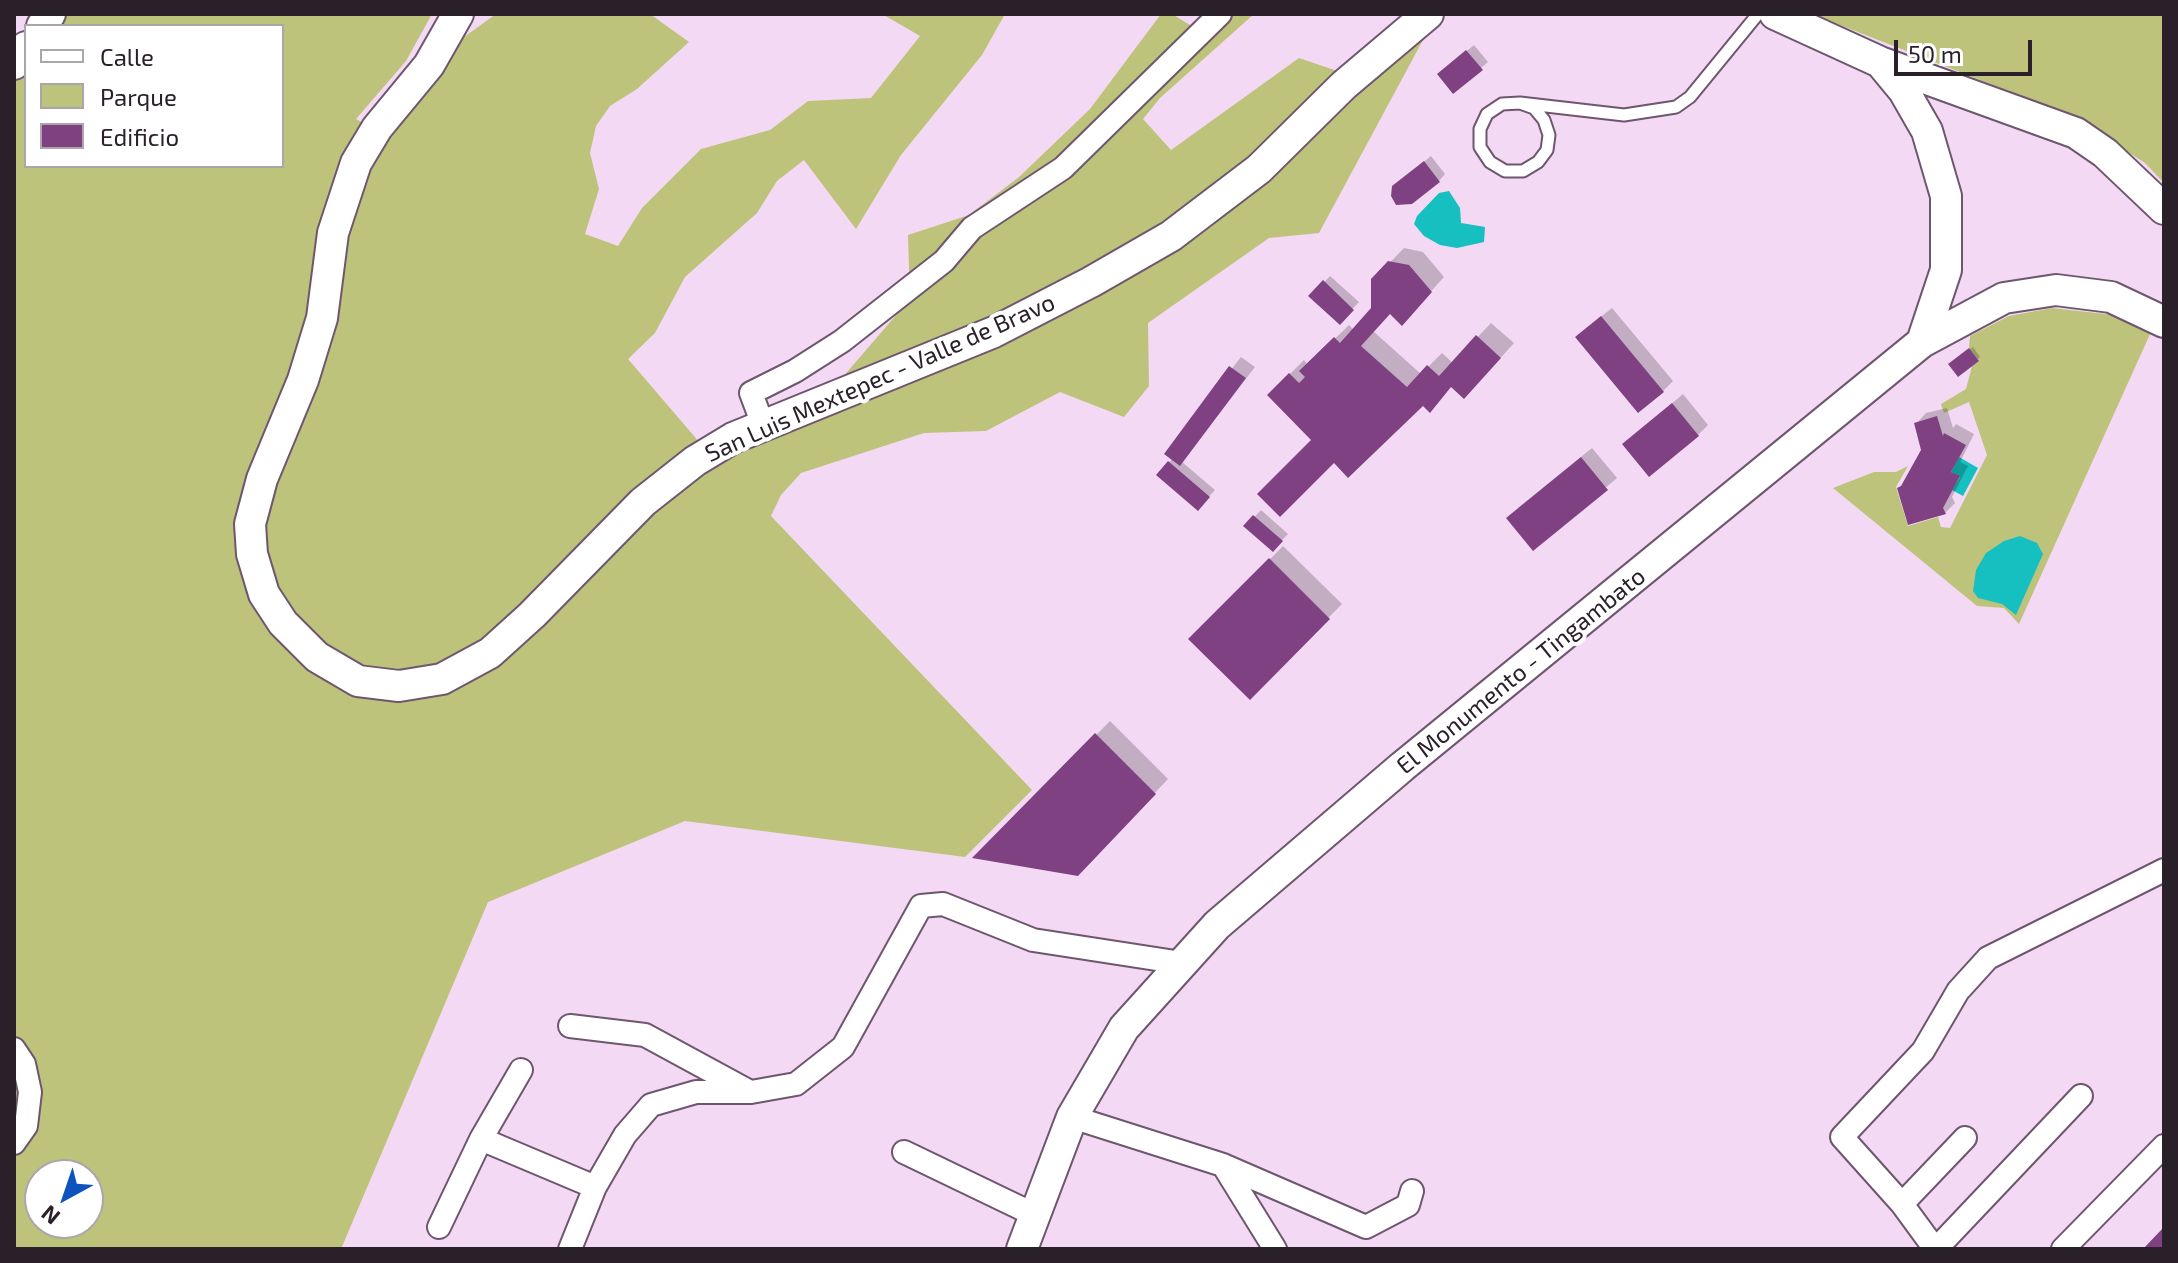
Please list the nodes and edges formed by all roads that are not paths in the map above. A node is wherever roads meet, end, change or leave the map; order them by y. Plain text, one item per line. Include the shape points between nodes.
1 (458, 14) edge
2 (1220, 14) edge
3 (1428, 14) edge
4 (1758, 14) edge
5 (1775, 14) edge
6 (1880, 62) junction
7 (1520, 103) junction
8 (2164, 209) edge
9 (2164, 322) edge
10 (1922, 342) junction
11 (763, 425) junction
12 (2164, 870) edge
13 (1182, 963) junction
14 (570, 1026) dead end
15 (14, 1049) edge
16 (521, 1070) dead end
17 (751, 1092) junction
18 (2081, 1096) dead end
19 (1072, 1117) junction
20 (1965, 1138) dead end
21 (481, 1139) junction
22 (14, 1143) edge
23 (2164, 1146) edge
24 (904, 1152) dead end
25 (1223, 1165) junction
26 (595, 1187) junction
27 (1412, 1191) dead end
28 (1902, 1204) junction
29 (1035, 1215) junction
30 (439, 1227) dead end
31 (570, 1249) edge
32 (1022, 1249) edge
33 (1275, 1249) edge
34 (1935, 1249) edge
35 (2063, 1249) edge

1 - 11 main road, San Luis Mextepec - Valle de Bravo via 429,65 377,128 356,163 333,233 322,318 262,479 250,524 252,554 264,594 283,623 317,657 358,681 399,686 442,679 490,653 643,502 695,461
2 - 11 street via 1063,168 972,228 944,261 842,341 751,393
3 - 11 main road, San Luis Mextepec - Valle de Bravo via 1344,85 1259,169 1171,236 994,332
4 - 7 lane via 1676,107 1624,115
5 - 6 main road
6 - 8 main road via 2076,133
6 - 10 main road via 1927,131 1946,196 1946,270
7 - 7 lane via 1502,104 1487,114 1480,129 1480,147 1505,171 1523,171 1547,150 1544,120 1534,108
9 - 10 main road, El Monumento - Tingambato via 2111,297 2056,290 2004,298
10 - 13 main road, El Monumento - Tingambato via 1403,766 1217,925
12 - 28 street via 1988,958 1958,991 1923,1051 1842,1137
13 - 17 street via 1033,940 943,904 921,906 843,1047 796,1084
13 - 19 main road, El Monumento - Tingambato via 1124,1028
14 - 17 street via 645,1035
15 - 22 street via 24,1064 30,1092 26,1126
16 - 21 street
17 - 26 street via 696,1092 651,1105 625,1135
18 - 34 street
19 - 25 street
19 - 29 main road, El Monumento - Tingambato
20 - 28 street
21 - 26 street
21 - 30 street
23 - 35 street
24 - 29 street
25 - 27 street via 1366,1227 1408,1205
25 - 33 street
26 - 31 street
28 - 34 street
29 - 32 main road, El Monumento - Tingambato

